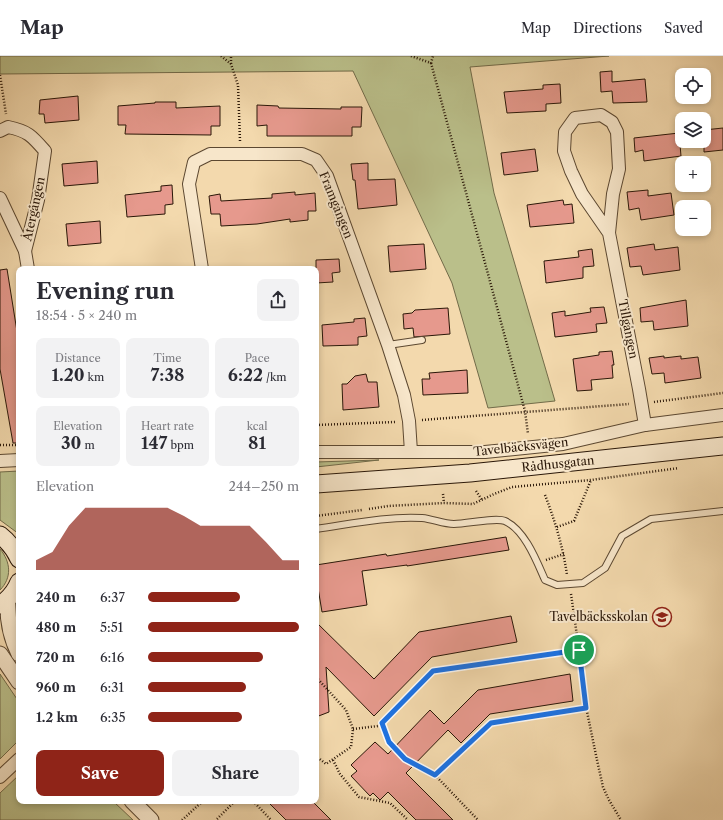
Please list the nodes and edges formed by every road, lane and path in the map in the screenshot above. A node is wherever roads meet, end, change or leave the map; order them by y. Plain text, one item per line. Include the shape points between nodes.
1 (220, 56) edge
2 (231, 56) edge
3 (411, 56) edge
4 (433, 56) edge
5 (230, 64) junction
6 (431, 64) junction
7 (0, 75) edge
8 (4, 129) edge
9 (240, 153) junction
10 (0, 198) edge
11 (610, 233) junction
12 (25, 250) junction
13 (28, 266) edge
14 (202, 266) edge
15 (422, 340) dead end
16 (388, 345) junction
17 (723, 393) edge
18 (642, 404) junction
19 (525, 411) junction
20 (723, 415) edge
21 (409, 421) junction
22 (319, 425) edge
23 (645, 425) junction
24 (528, 435) dead end
25 (0, 445) edge
26 (16, 445) edge
27 (723, 446) edge
28 (319, 452) edge
29 (411, 452) junction
30 (16, 460) edge
31 (0, 461) edge
32 (684, 468) dead end
33 (393, 479) junction
34 (591, 480) junction
35 (319, 484) edge
36 (476, 490) dead end
37 (443, 494) dead end
38 (319, 495) edge
39 (545, 495) dead end
40 (482, 500) junction
41 (444, 503) junction
42 (723, 511) edge
43 (319, 516) edge
44 (557, 527) junction
45 (319, 529) edge
46 (0, 535) edge
47 (16, 551) edge
48 (564, 554) junction
49 (538, 562) junction
50 (569, 584) junction
51 (12, 593) edge
52 (16, 648) edge
53 (579, 650) junction
54 (0, 654) edge
55 (16, 678) edge
56 (319, 680) edge
57 (586, 708) junction
58 (382, 723) junction
59 (353, 729) junction
60 (319, 758) edge
61 (333, 760) junction
62 (16, 762) edge
63 (435, 775) junction
64 (0, 777) edge
65 (135, 804) edge
66 (200, 804) edge
67 (232, 804) edge
68 (256, 804) edge
69 (217, 819) dead end
70 (151, 820) edge
71 (182, 820) edge
72 (271, 820) edge
73 (408, 820) edge
74 (478, 820) edge
75 (621, 820) edge

1 - 5 path
2 - 5 path
3 - 6 path
4 - 6 path
5 - 9 path via 238,85
6 - 19 path
7 - 8 path
8 - 12 street, Återgången via 19,129 30,134 44,151 38,200
9 - 14 street, Framgången via 210,154 194,162 189,184
9 - 16 street, Framgången via 302,154 316,160 327,176
10 - 12 street, Återgången
11 - 11 street, Tillgången via 613,194 619,169 617,132 612,122 601,115 575,118 565,132 564,151 570,171 582,194
11 - 18 street, Tillgången
12 - 13 street, Återgången
15 - 16 lane
16 - 21 street, Framgången via 404,395
17 - 18 path
18 - 19 path
18 - 23 street, Tillgången
19 - 21 path
19 - 24 path
20 - 23 street, Tavelbäcksvägen
21 - 22 path
21 - 29 street, Framgången
23 - 29 street, Tavelbäcksvägen via 563,444 486,452
25 - 26 path
27 - 33 main road, Rådhusgatan
28 - 29 street, Tavelbäcksvägen
30 - 31 street
32 - 34 path
33 - 35 main road, Rådhusgatan
33 - 38 main road, Rådhusgatan
34 - 40 path via 512,487
34 - 44 path via 574,521
36 - 40 path
37 - 41 path
39 - 44 path
40 - 41 path via 473,504
41 - 43 path via 388,506
42 - 50 lane via 652,519 622,536 604,568 583,583
44 - 48 path
45 - 49 lane via 388,518 423,518 452,524 498,519 512,525
46 - 47 main road via 8,540
48 - 49 path
48 - 50 path
49 - 50 lane via 545,580 557,585
50 - 53 path
51 - 52 street via 9,627
53 - 57 path
53 - 58 path via 433,671
54 - 55 street
56 - 59 path via 346,710
57 - 63 path via 491,723
57 - 75 path via 604,787
58 - 59 path via 378,726
58 - 63 path via 389,742 405,759
59 - 61 path via 351,747
60 - 61 path via 326,764
61 - 73 path via 340,774 359,796 390,803
62 - 64 street
63 - 74 path
65 - 70 street
66 - 71 path
67 - 69 path
68 - 72 path

